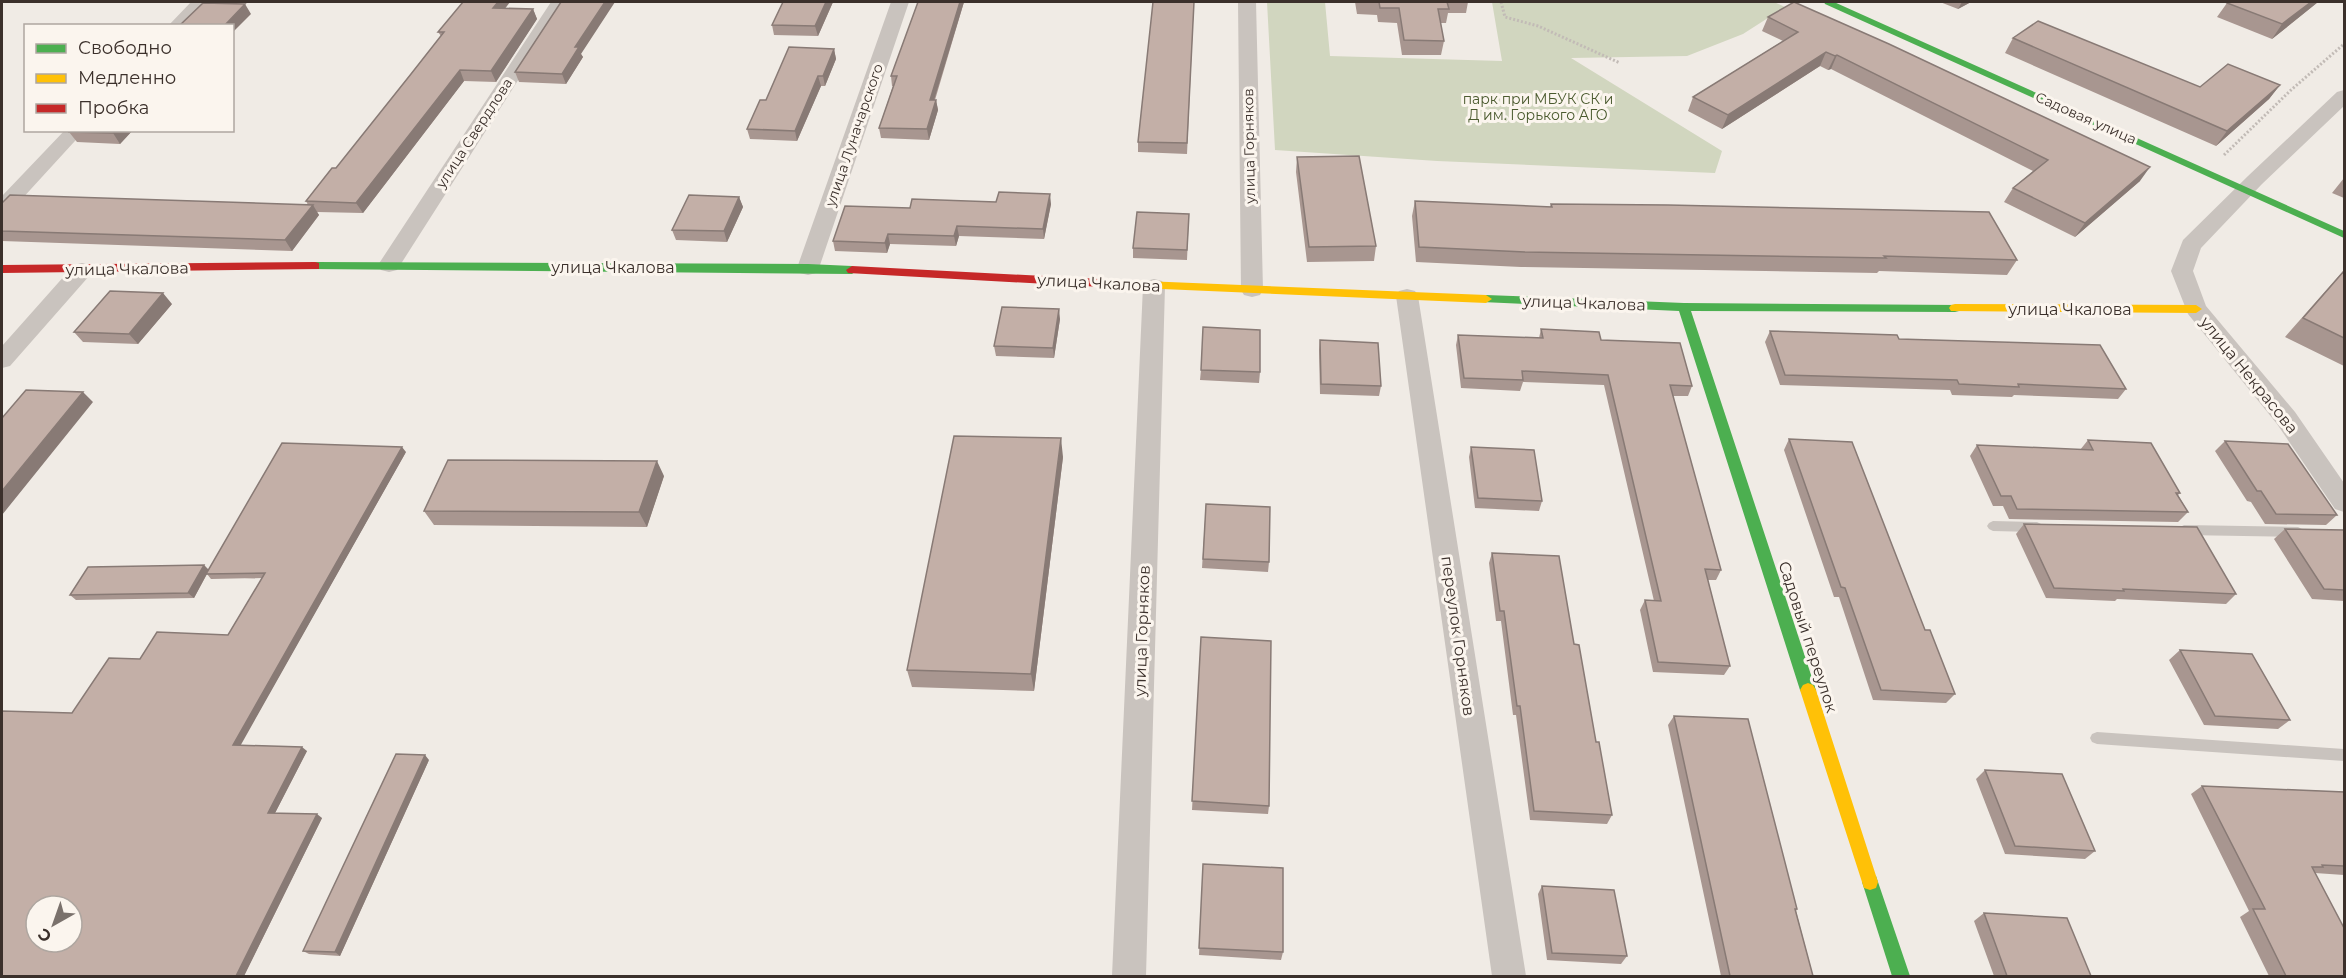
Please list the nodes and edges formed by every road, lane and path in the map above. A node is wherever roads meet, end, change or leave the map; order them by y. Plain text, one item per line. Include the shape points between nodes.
1 (200, 2) edge
2 (559, 2) edge
3 (900, 2) edge
4 (1247, 2) edge
5 (1501, 2) edge
6 (1828, 2) edge
7 (179, 24) edge
8 (2344, 44) edge
9 (1620, 63) dead end
10 (2344, 96) edge
11 (74, 132) edge
12 (2224, 155) dead end
13 (2246, 190) junction
14 (2, 208) edge
15 (2344, 235) edge
16 (389, 265) junction
17 (808, 268) junction
18 (2, 269) edge
19 (82, 270) junction
20 (1154, 286) junction
21 (1252, 290) junction
22 (1407, 296) junction
23 (1684, 307) junction
24 (2196, 309) junction
25 (2, 360) edge
26 (2344, 502) edge
27 (1994, 526) dead end
28 (2052, 528) edge
29 (2169, 530) edge
30 (2309, 532) edge
31 (2097, 738) dead end
32 (2344, 755) edge
33 (1129, 976) edge
34 (1509, 976) edge
35 (1901, 976) edge

1 - 7 street
2 - 16 street, улица Свердлова
3 - 17 street, улица Луначарского
4 - 21 street, улица Горняков
5 - 9 path via 1505,17 1538,26
6 - 13 street, Садовая улица
8 - 12 path
10 - 13 street
11 - 14 street
13 - 15 street, Садовая улица
13 - 24 street, улица Некрасова via 2191,245 2182,271
16 - 17 street, улица Чкалова
16 - 19 street, улица Чкалова
17 - 20 street, улица Чкалова
18 - 19 street, улица Чкалова
19 - 25 street
20 - 21 street, улица Чкалова
20 - 33 street, улица Горняков
21 - 22 street, улица Чкалова
22 - 23 street, улица Чкалова
22 - 34 street, переулок Горняков
23 - 24 street, улица Чкалова
23 - 35 street, Садовый переулок
24 - 26 street, улица Некрасова via 2286,418
27 - 28 lane
29 - 30 lane
31 - 32 lane

